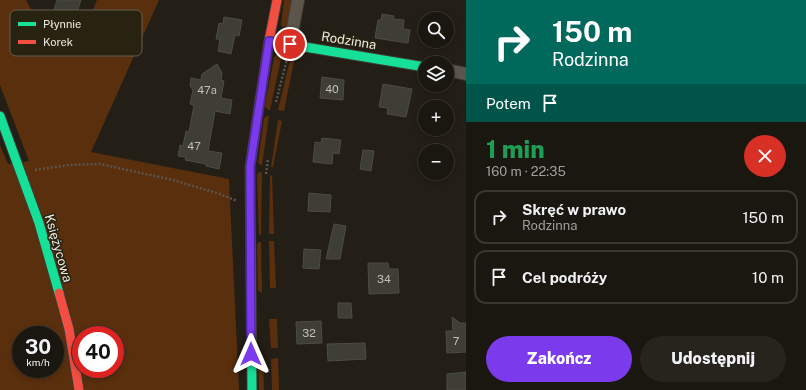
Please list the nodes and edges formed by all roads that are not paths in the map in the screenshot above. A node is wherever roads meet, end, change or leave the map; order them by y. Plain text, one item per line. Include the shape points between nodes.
1 (277, 0) edge
2 (298, 0) edge
3 (269, 41) junction
4 (290, 44) junction
5 (418, 66) edge
6 (454, 71) edge
7 (466, 74) edge
8 (0, 116) edge
9 (79, 390) edge
10 (252, 390) edge

1 - 3 street
2 - 4 street
3 - 4 street, Rodzinna
3 - 10 street via 250,167
4 - 5 street, Rodzinna
6 - 7 street
8 - 9 street, Księżycowa via 41,230 68,329

